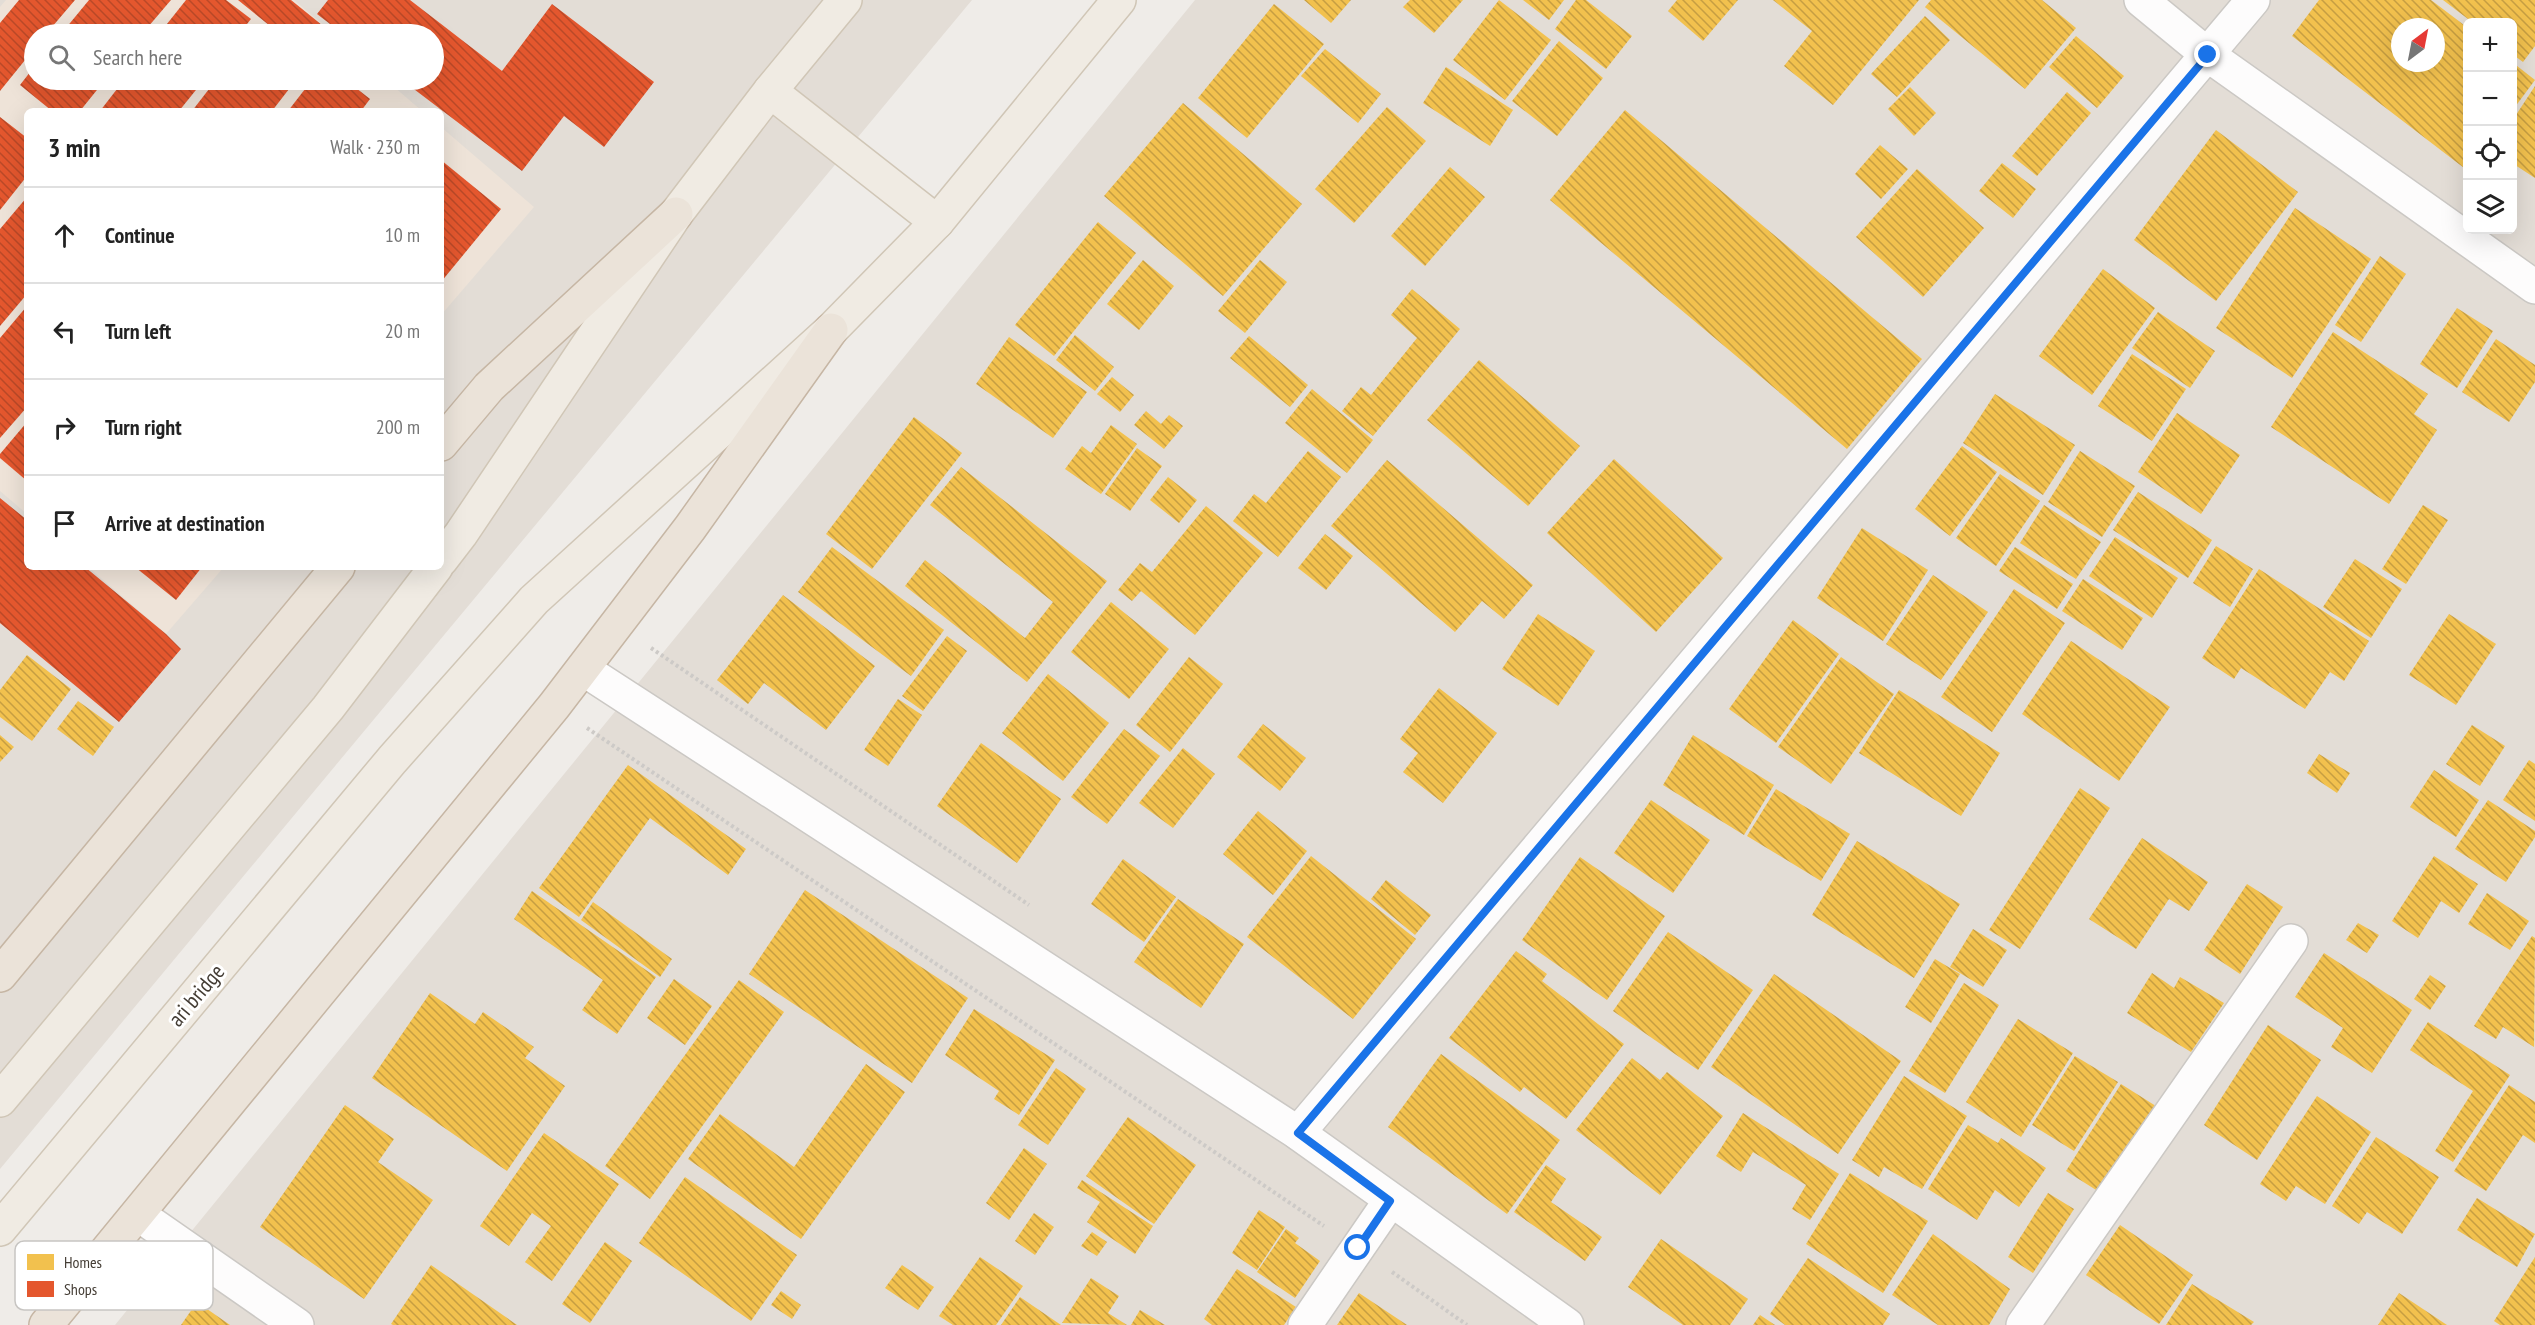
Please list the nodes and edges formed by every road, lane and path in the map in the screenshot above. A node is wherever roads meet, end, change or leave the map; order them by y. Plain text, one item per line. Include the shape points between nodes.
1 (845, 0) edge
2 (1119, 0) edge
3 (2141, 0) edge
4 (2253, 0) edge
5 (2208, 55) junction
6 (770, 91) junction
7 (676, 214) junction
8 (937, 222) junction
9 (2535, 286) edge
10 (831, 330) junction
11 (444, 440) edge
12 (444, 556) edge
13 (336, 570) edge
14 (434, 570) edge
15 (616, 624) junction
16 (583, 669) junction
17 (554, 706) junction
18 (1037, 911) dead end
19 (2290, 942) dead end
20 (0, 975) edge
21 (0, 1100) edge
22 (1298, 1133) junction
23 (1390, 1201) junction
24 (139, 1215) junction
25 (0, 1230) edge
26 (117, 1241) edge
27 (176, 1241) edge
28 (1358, 1248) junction
29 (213, 1267) edge
30 (59, 1310) edge
31 (46, 1325) edge
32 (297, 1325) edge
33 (1305, 1325) edge
34 (1467, 1325) edge
35 (1566, 1325) edge
36 (2024, 1325) edge

1 - 6 main road
2 - 8 main road, ari bridge
3 - 5 street
4 - 5 street
5 - 9 street
5 - 22 street
6 - 7 main road
6 - 8 main road
7 - 11 highway via 489,387
7 - 12 main road
8 - 10 main road, ari bridge
10 - 15 highway via 690,528
10 - 25 main road, ari bridge via 534,600 392,760
13 - 20 highway
14 - 21 main road via 328,708
15 - 16 highway
15 - 18 path
16 - 17 highway
16 - 22 street
17 - 24 highway
17 - 28 path
19 - 36 street
22 - 23 street
23 - 28 street
23 - 35 street
24 - 26 highway
24 - 27 street
28 - 33 street
28 - 34 path
29 - 32 street
30 - 31 highway

